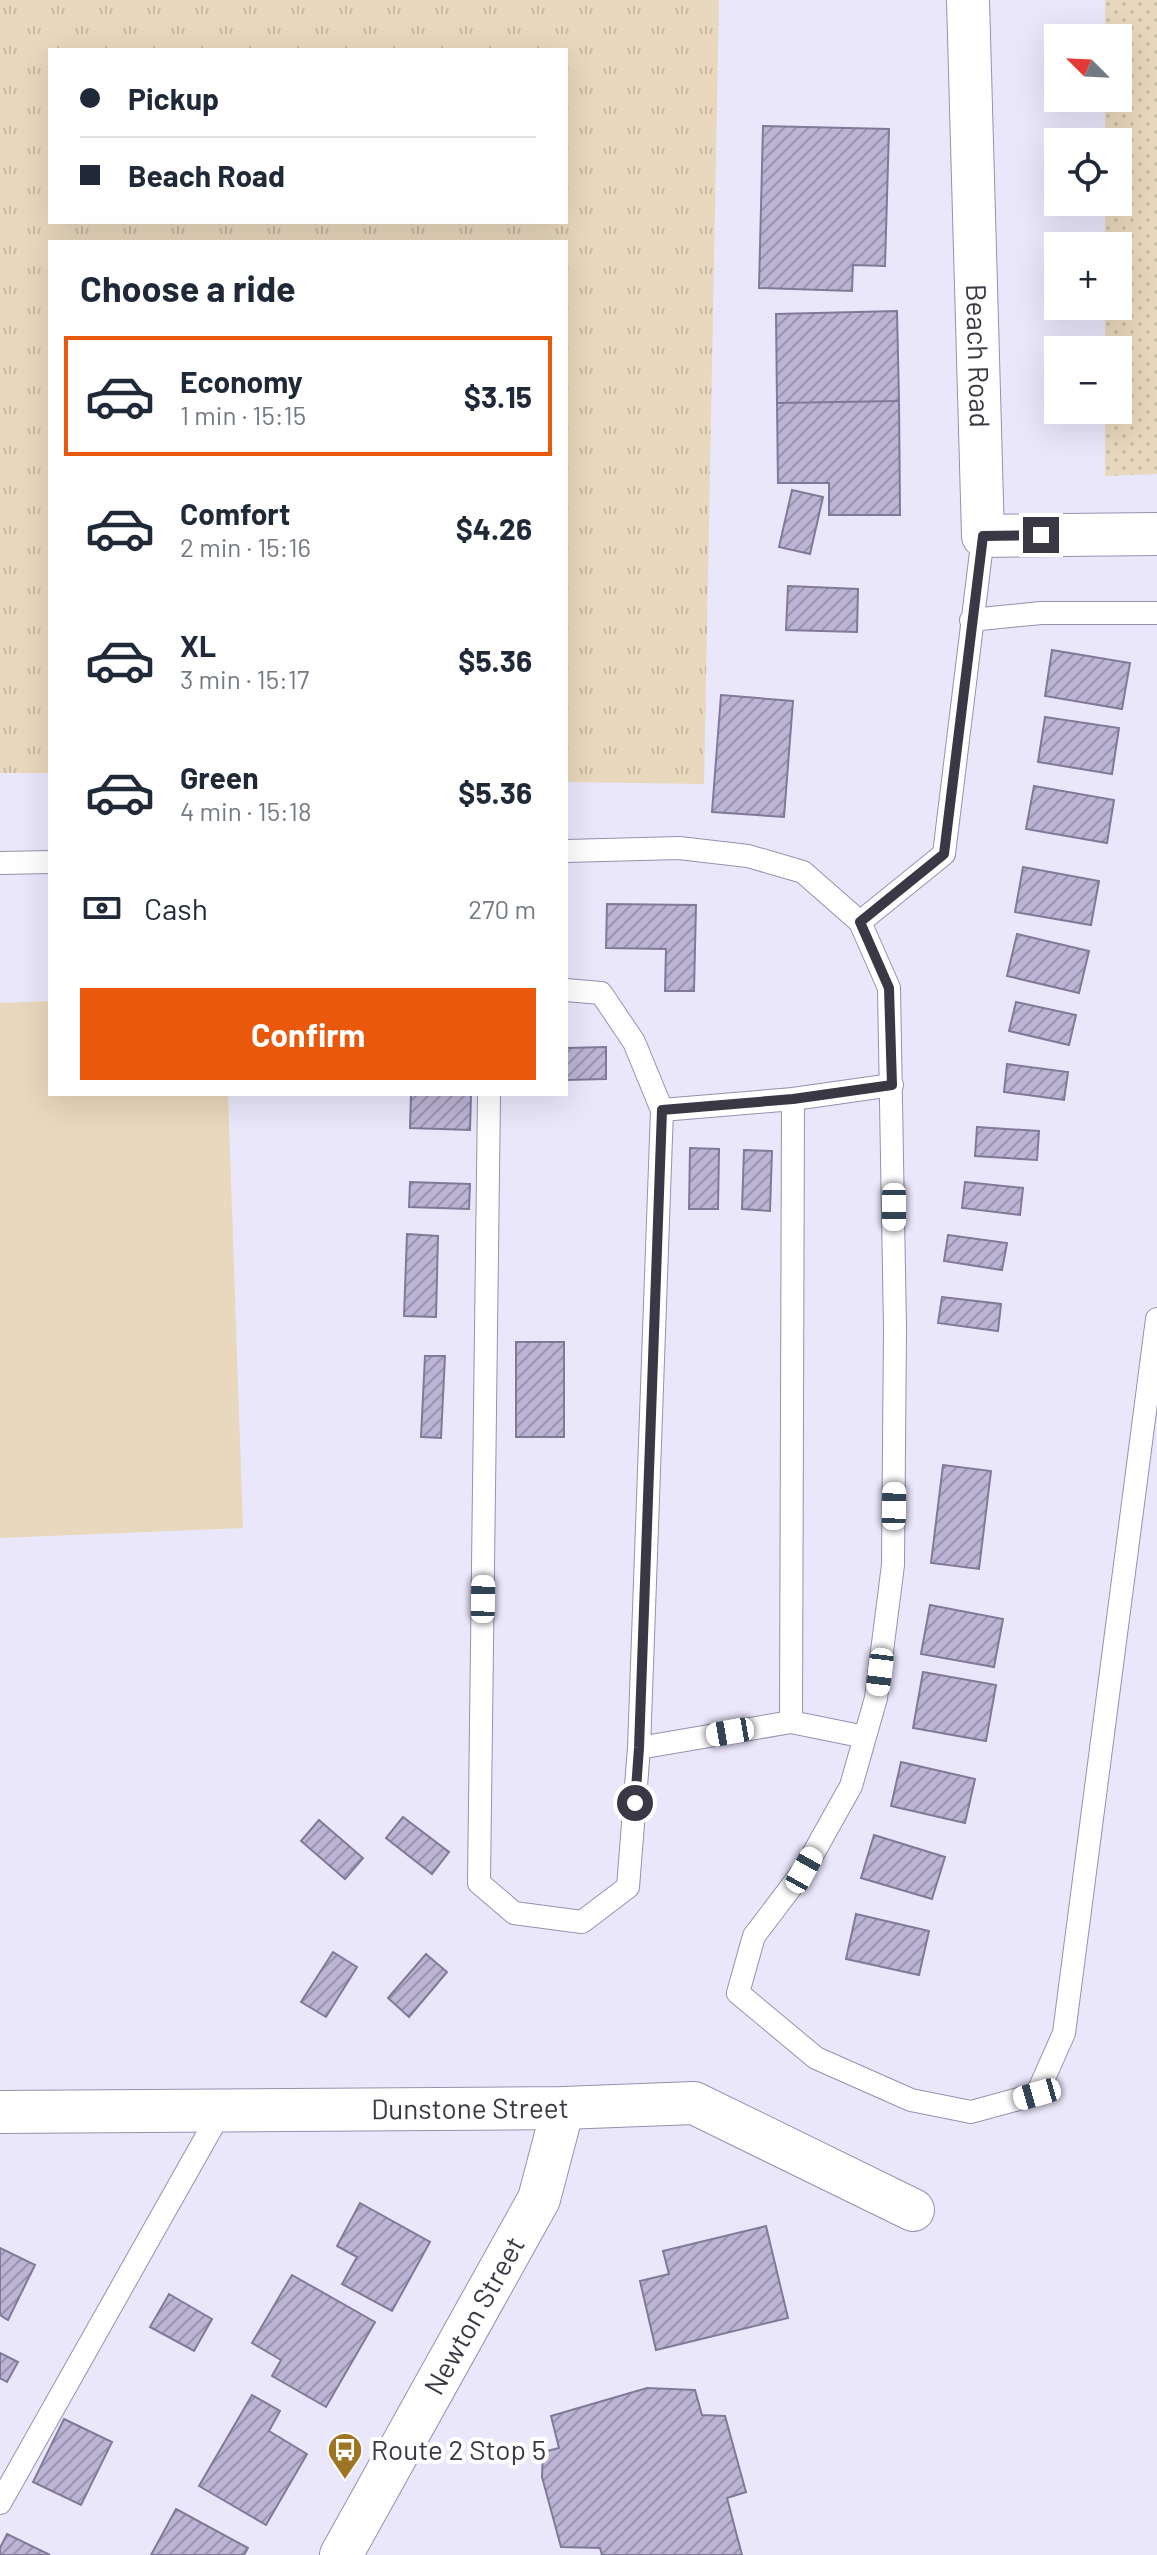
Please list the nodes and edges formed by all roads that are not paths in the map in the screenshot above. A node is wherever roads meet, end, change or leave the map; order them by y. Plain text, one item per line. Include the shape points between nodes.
1 (968, 0) edge
2 (1157, 534) edge
3 (983, 536) junction
4 (1157, 613) edge
5 (971, 620) junction
6 (568, 851) edge
7 (48, 862) edge
8 (0, 863) edge
9 (860, 922) junction
10 (568, 990) edge
11 (892, 1085) junction
12 (489, 1096) edge
13 (793, 1099) junction
14 (662, 1110) junction
15 (1157, 1319) edge
16 (791, 1722) junction
17 (865, 1737) junction
18 (639, 1748) junction
19 (563, 2108) junction
20 (221, 2111) junction
21 (0, 2112) edge
22 (913, 2210) dead end
23 (0, 2503) edge
24 (341, 2555) edge

1 - 3 street, Beach Road
2 - 3 street
3 - 5 lane
4 - 5 lane via 1041,613
5 - 9 lane via 944,854
6 - 9 lane via 679,848 748,856 803,872
7 - 8 lane
9 - 11 lane via 889,988
10 - 14 lane via 601,993 634,1042
11 - 13 lane
11 - 17 lane via 893,1565 876,1698
12 - 18 lane via 479,1883 514,1913 582,1922 628,1887
13 - 14 lane
13 - 16 lane
14 - 18 lane
15 - 17 lane via 1064,2033 1037,2094 971,2112 911,2100 816,2058 738,1993 754,1936 804,1870 851,1786
16 - 17 lane
16 - 18 lane
19 - 20 street, Dunstone Street
19 - 22 street, Dunstone Street via 694,2103
19 - 24 street, Newton Street via 539,2199
20 - 21 street, Dunstone Street
20 - 23 lane

